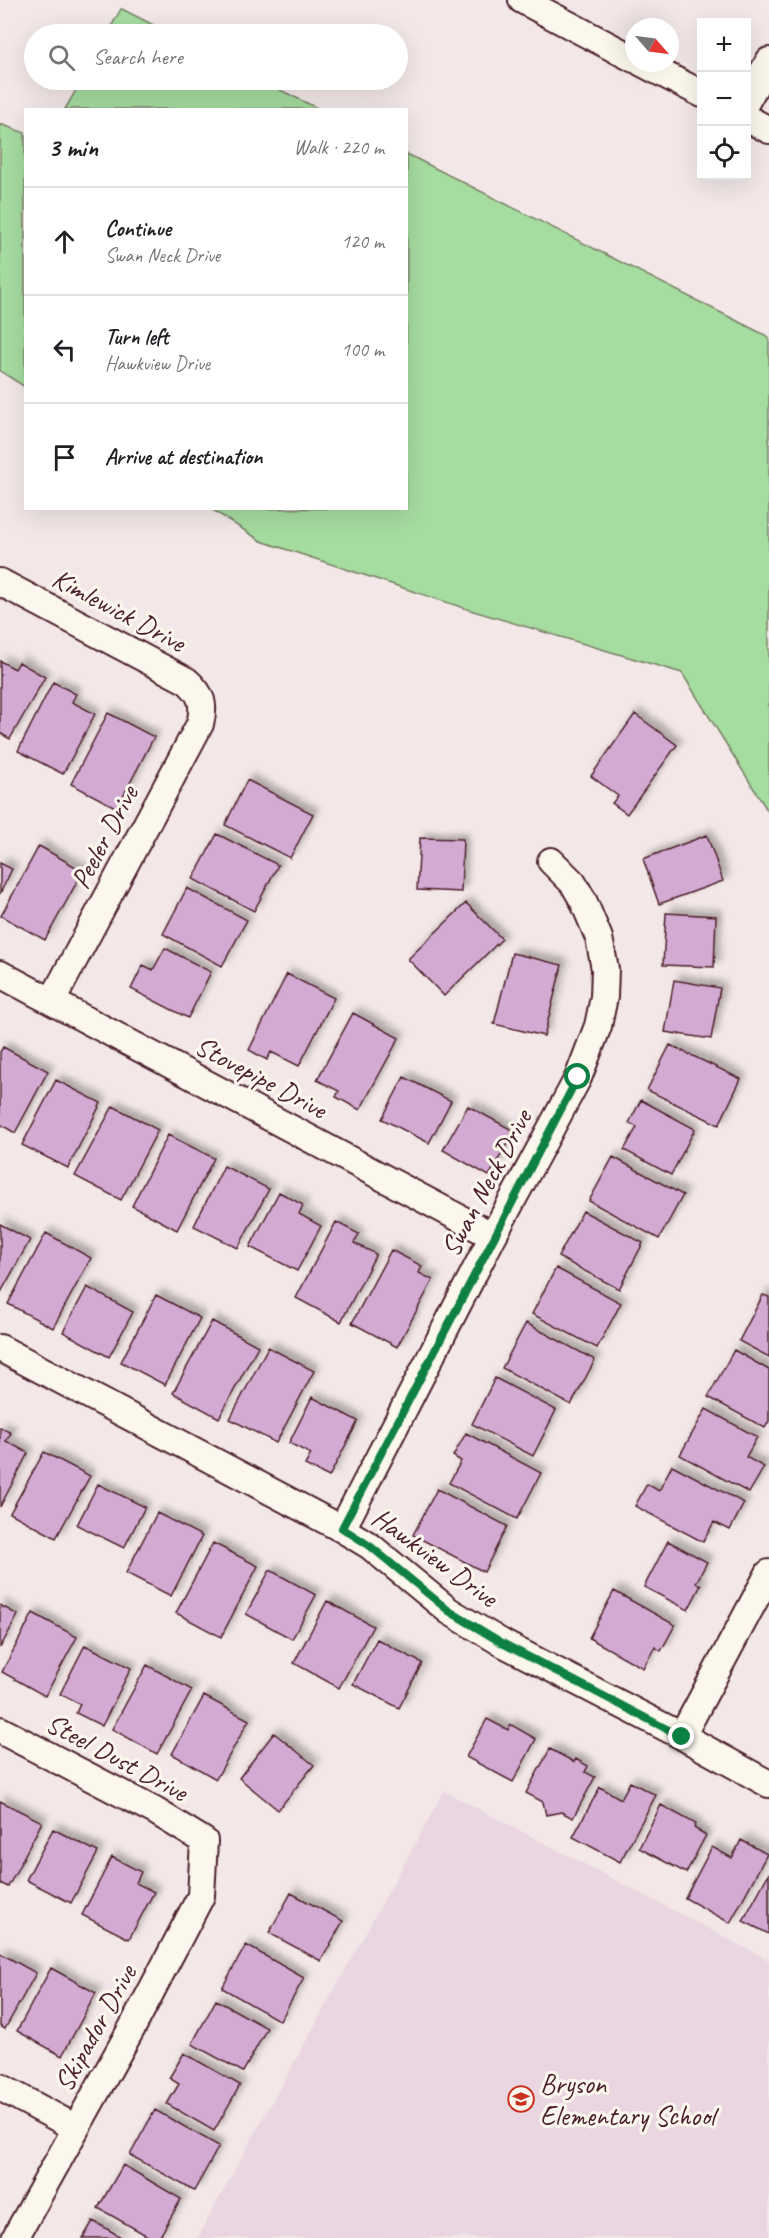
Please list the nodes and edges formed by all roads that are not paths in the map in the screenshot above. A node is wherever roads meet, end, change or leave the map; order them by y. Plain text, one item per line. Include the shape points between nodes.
1 (522, 0) edge
2 (625, 54) edge
3 (769, 60) edge
4 (659, 72) edge
5 (697, 91) edge
6 (751, 94) edge
7 (751, 120) edge
8 (769, 130) edge
9 (0, 582) edge
10 (202, 700) joint
11 (551, 861) dead end
12 (0, 974) edge
13 (52, 1001) junction
14 (493, 1236) junction
15 (0, 1348) edge
16 (342, 1528) junction
17 (769, 1573) edge
18 (0, 1730) edge
19 (682, 1737) junction
20 (769, 1784) edge
21 (204, 1841) joint
22 (0, 2087) edge
23 (76, 2128) junction
24 (15, 2238) edge

1 - 2 street
3 - 6 street
4 - 5 street
7 - 8 street
9 - 10 street, Kimlewick Drive via 187,681
10 - 13 street, Peeler Drive via 200,724
11 - 14 street, Swan Neck Drive via 573,883 599,938 605,969 604,996 598,1026 578,1077
12 - 13 street, Stovepipe Drive
13 - 14 street, Stovepipe Drive
14 - 16 street, Swan Neck Drive
15 - 16 street, Hawkview Drive
16 - 19 street, Hawkview Drive via 449,1611
17 - 19 street
18 - 21 street, Steel Dust Drive
19 - 20 street, Hawkview Drive
21 - 23 street, Skipador Drive via 201,1896
22 - 23 street
23 - 24 street, Skipador Drive

